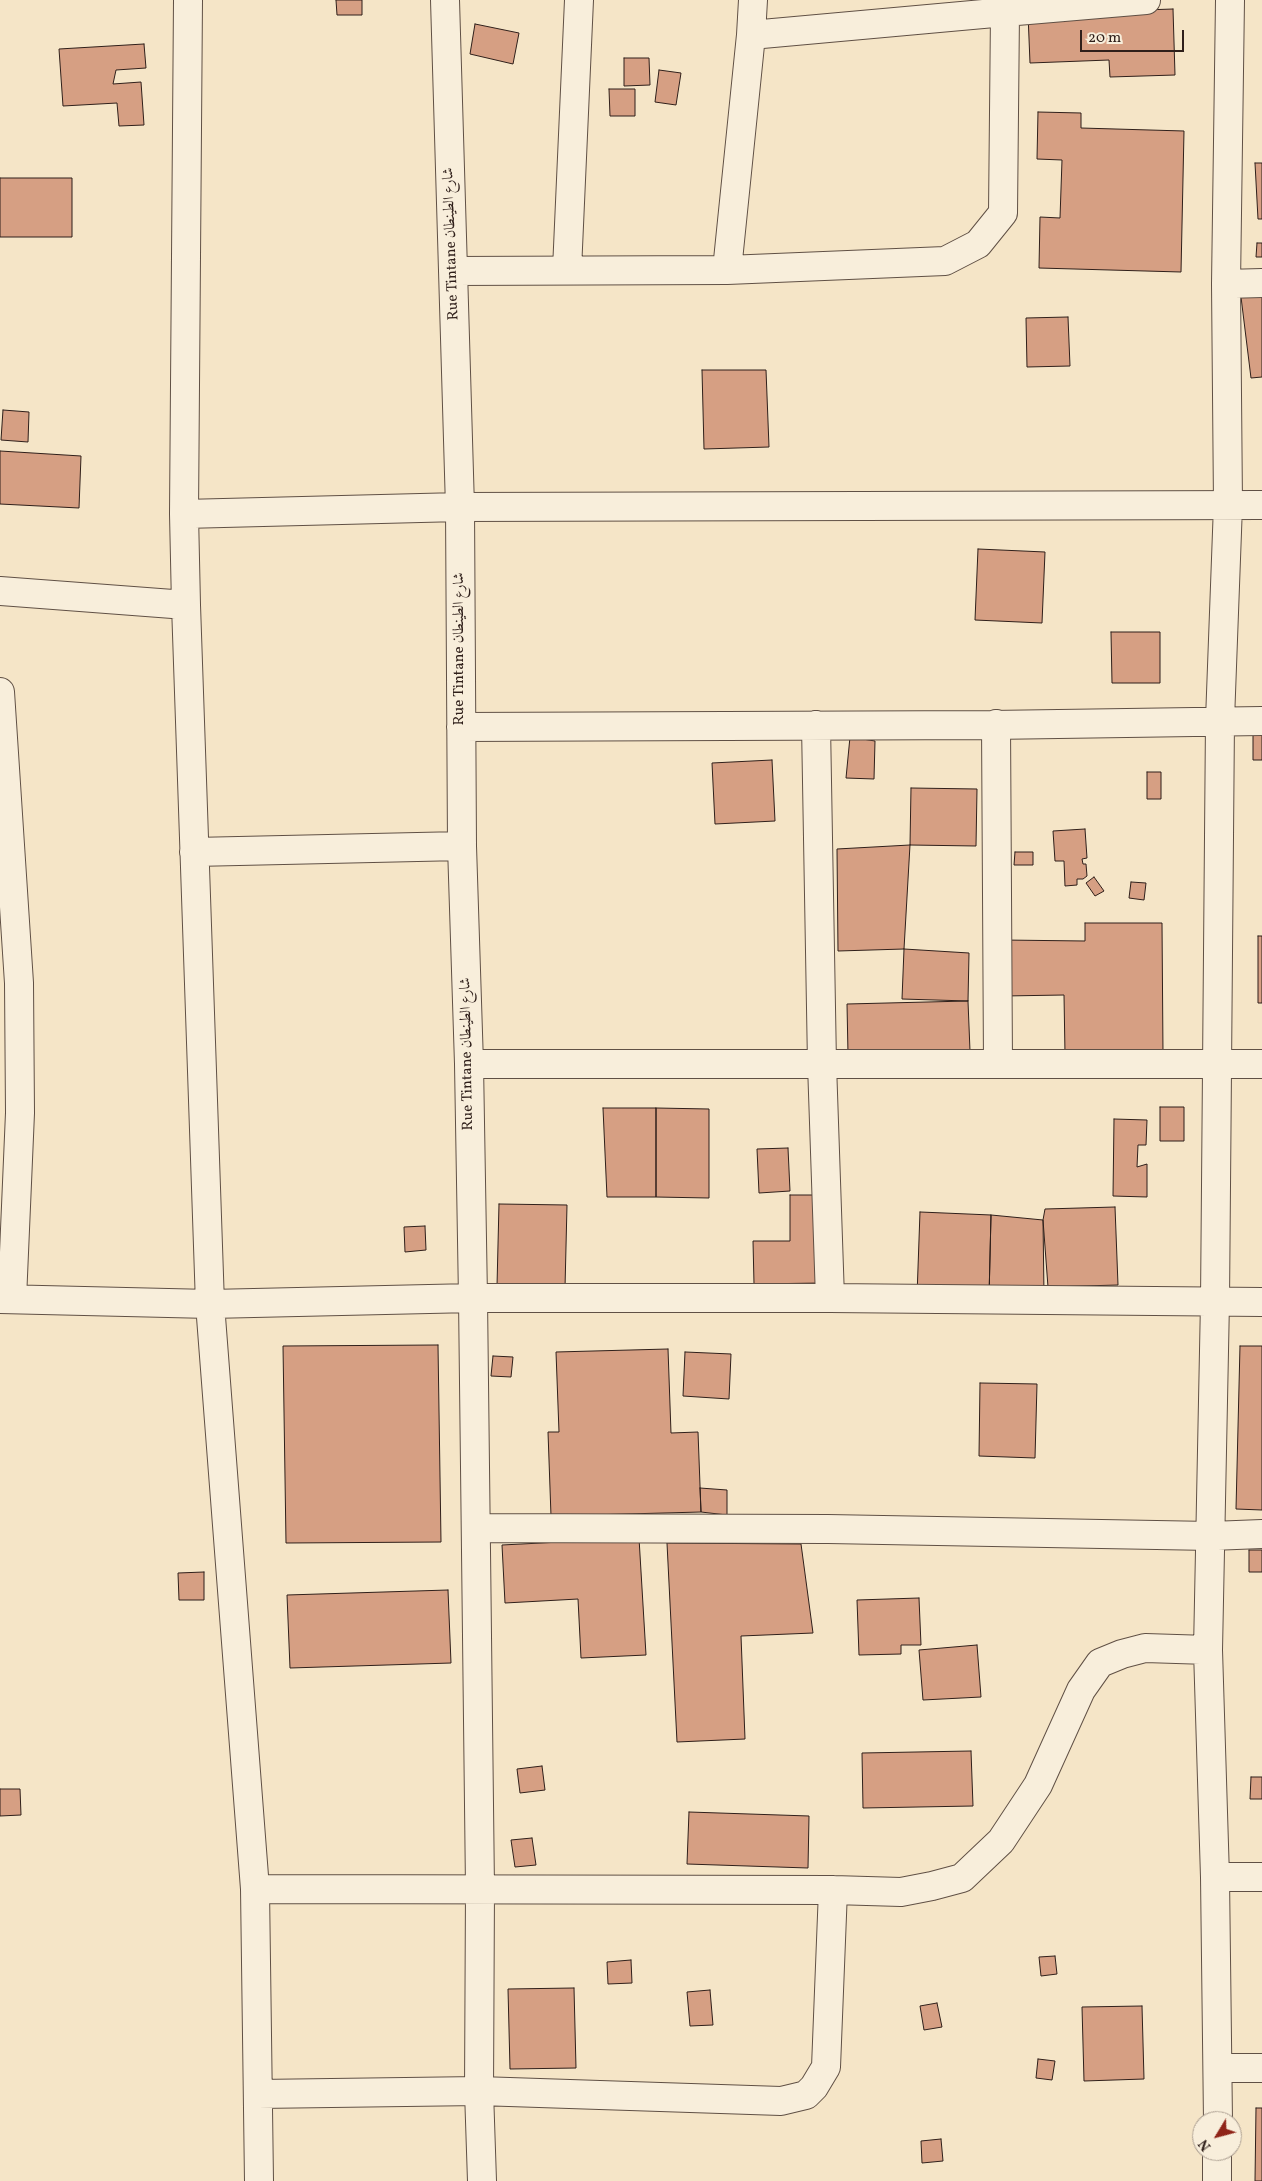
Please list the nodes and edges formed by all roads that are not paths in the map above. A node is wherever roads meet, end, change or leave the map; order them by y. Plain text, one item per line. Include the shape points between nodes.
1 (188, 0) edge
2 (445, 0) edge
3 (580, 0) edge
4 (753, 0) edge
5 (1146, 0) edge
6 (1230, 0) edge
7 (949, 9) edge
8 (1006, 12) junction
9 (751, 35) junction
10 (567, 270) junction
11 (727, 270) junction
12 (453, 271) junction
13 (1262, 283) edge
14 (1226, 284) junction
15 (1228, 505) junction
16 (1262, 505) edge
17 (460, 507) junction
18 (184, 514) junction
19 (0, 591) edge
20 (186, 605) junction
21 (0, 692) edge
22 (1220, 720) junction
23 (1262, 721) edge
24 (816, 724) junction
25 (996, 724) junction
26 (461, 727) junction
27 (4, 808) edge
28 (462, 846) junction
29 (194, 852) junction
30 (469, 1064) junction
31 (822, 1064) junction
32 (998, 1064) junction
33 (1217, 1064) junction
34 (1262, 1064) edge
35 (10, 1095) edge
36 (473, 1298) junction
37 (830, 1298) junction
38 (6, 1299) edge
39 (1215, 1301) junction
40 (1262, 1302) edge
41 (210, 1304) junction
42 (476, 1528) junction
43 (1262, 1534) edge
44 (1211, 1536) junction
45 (1208, 1650) junction
46 (1215, 1877) junction
47 (1262, 1877) edge
48 (255, 1889) junction
49 (480, 1889) junction
50 (833, 1890) junction
51 (1218, 2068) junction
52 (1262, 2068) edge
53 (479, 2091) junction
54 (258, 2094) junction
55 (1218, 2111) edge
56 (1217, 2161) edge
57 (259, 2181) edge
58 (482, 2181) edge
59 (1217, 2181) edge

1 - 18 street
2 - 12 street, Rue Tintane شارع الطينطان
3 - 10 street
4 - 9 street
5 - 8 street
6 - 14 street
7 - 8 street
7 - 9 street
8 - 11 street via 1004,214 978,244 945,261
9 - 11 street
10 - 11 street
10 - 12 street
12 - 17 street, Rue Tintane شارع الطينطان
13 - 14 street
14 - 15 street
15 - 16 street
15 - 17 street
15 - 22 street
17 - 18 street
17 - 26 street, Rue Tintane شارع الطينطان
18 - 20 street
19 - 20 street
20 - 29 street
21 - 27 street
22 - 23 street
22 - 25 street
22 - 33 street
24 - 25 street
24 - 26 street
24 - 31 street
25 - 32 street
26 - 28 street, Rue Tintane شارع الطينطان
27 - 35 street via 19,983
28 - 29 street
28 - 30 street, Rue Tintane شارع الطينطان
29 - 41 street
30 - 31 street
30 - 36 street, Rue Tintane شارع الطينطان
31 - 32 street
31 - 37 street
32 - 33 street
33 - 34 street
33 - 39 street
35 - 38 street
36 - 37 street
36 - 41 street
36 - 42 street, Rue Tintane شارع الطينطان
37 - 39 street
38 - 41 street
39 - 40 street
39 - 44 street
41 - 48 street
42 - 44 street via 828,1529
42 - 49 street, Rue Tintane شارع الطينطان
43 - 44 street
44 - 45 street
45 - 46 street
45 - 50 street via 1145,1648 1100,1662 1081,1690 1038,1785 1000,1841 962,1878 901,1892
46 - 47 street
46 - 51 street
48 - 49 street
48 - 54 street
49 - 50 street
49 - 53 street, Rue Tintane شارع الطينطان
50 - 53 street via 826,2067 806,2095 781,2101
51 - 52 street
51 - 55 street
53 - 54 street
53 - 58 street, Rue Tintane شارع الطينطان
54 - 57 street
56 - 59 street

